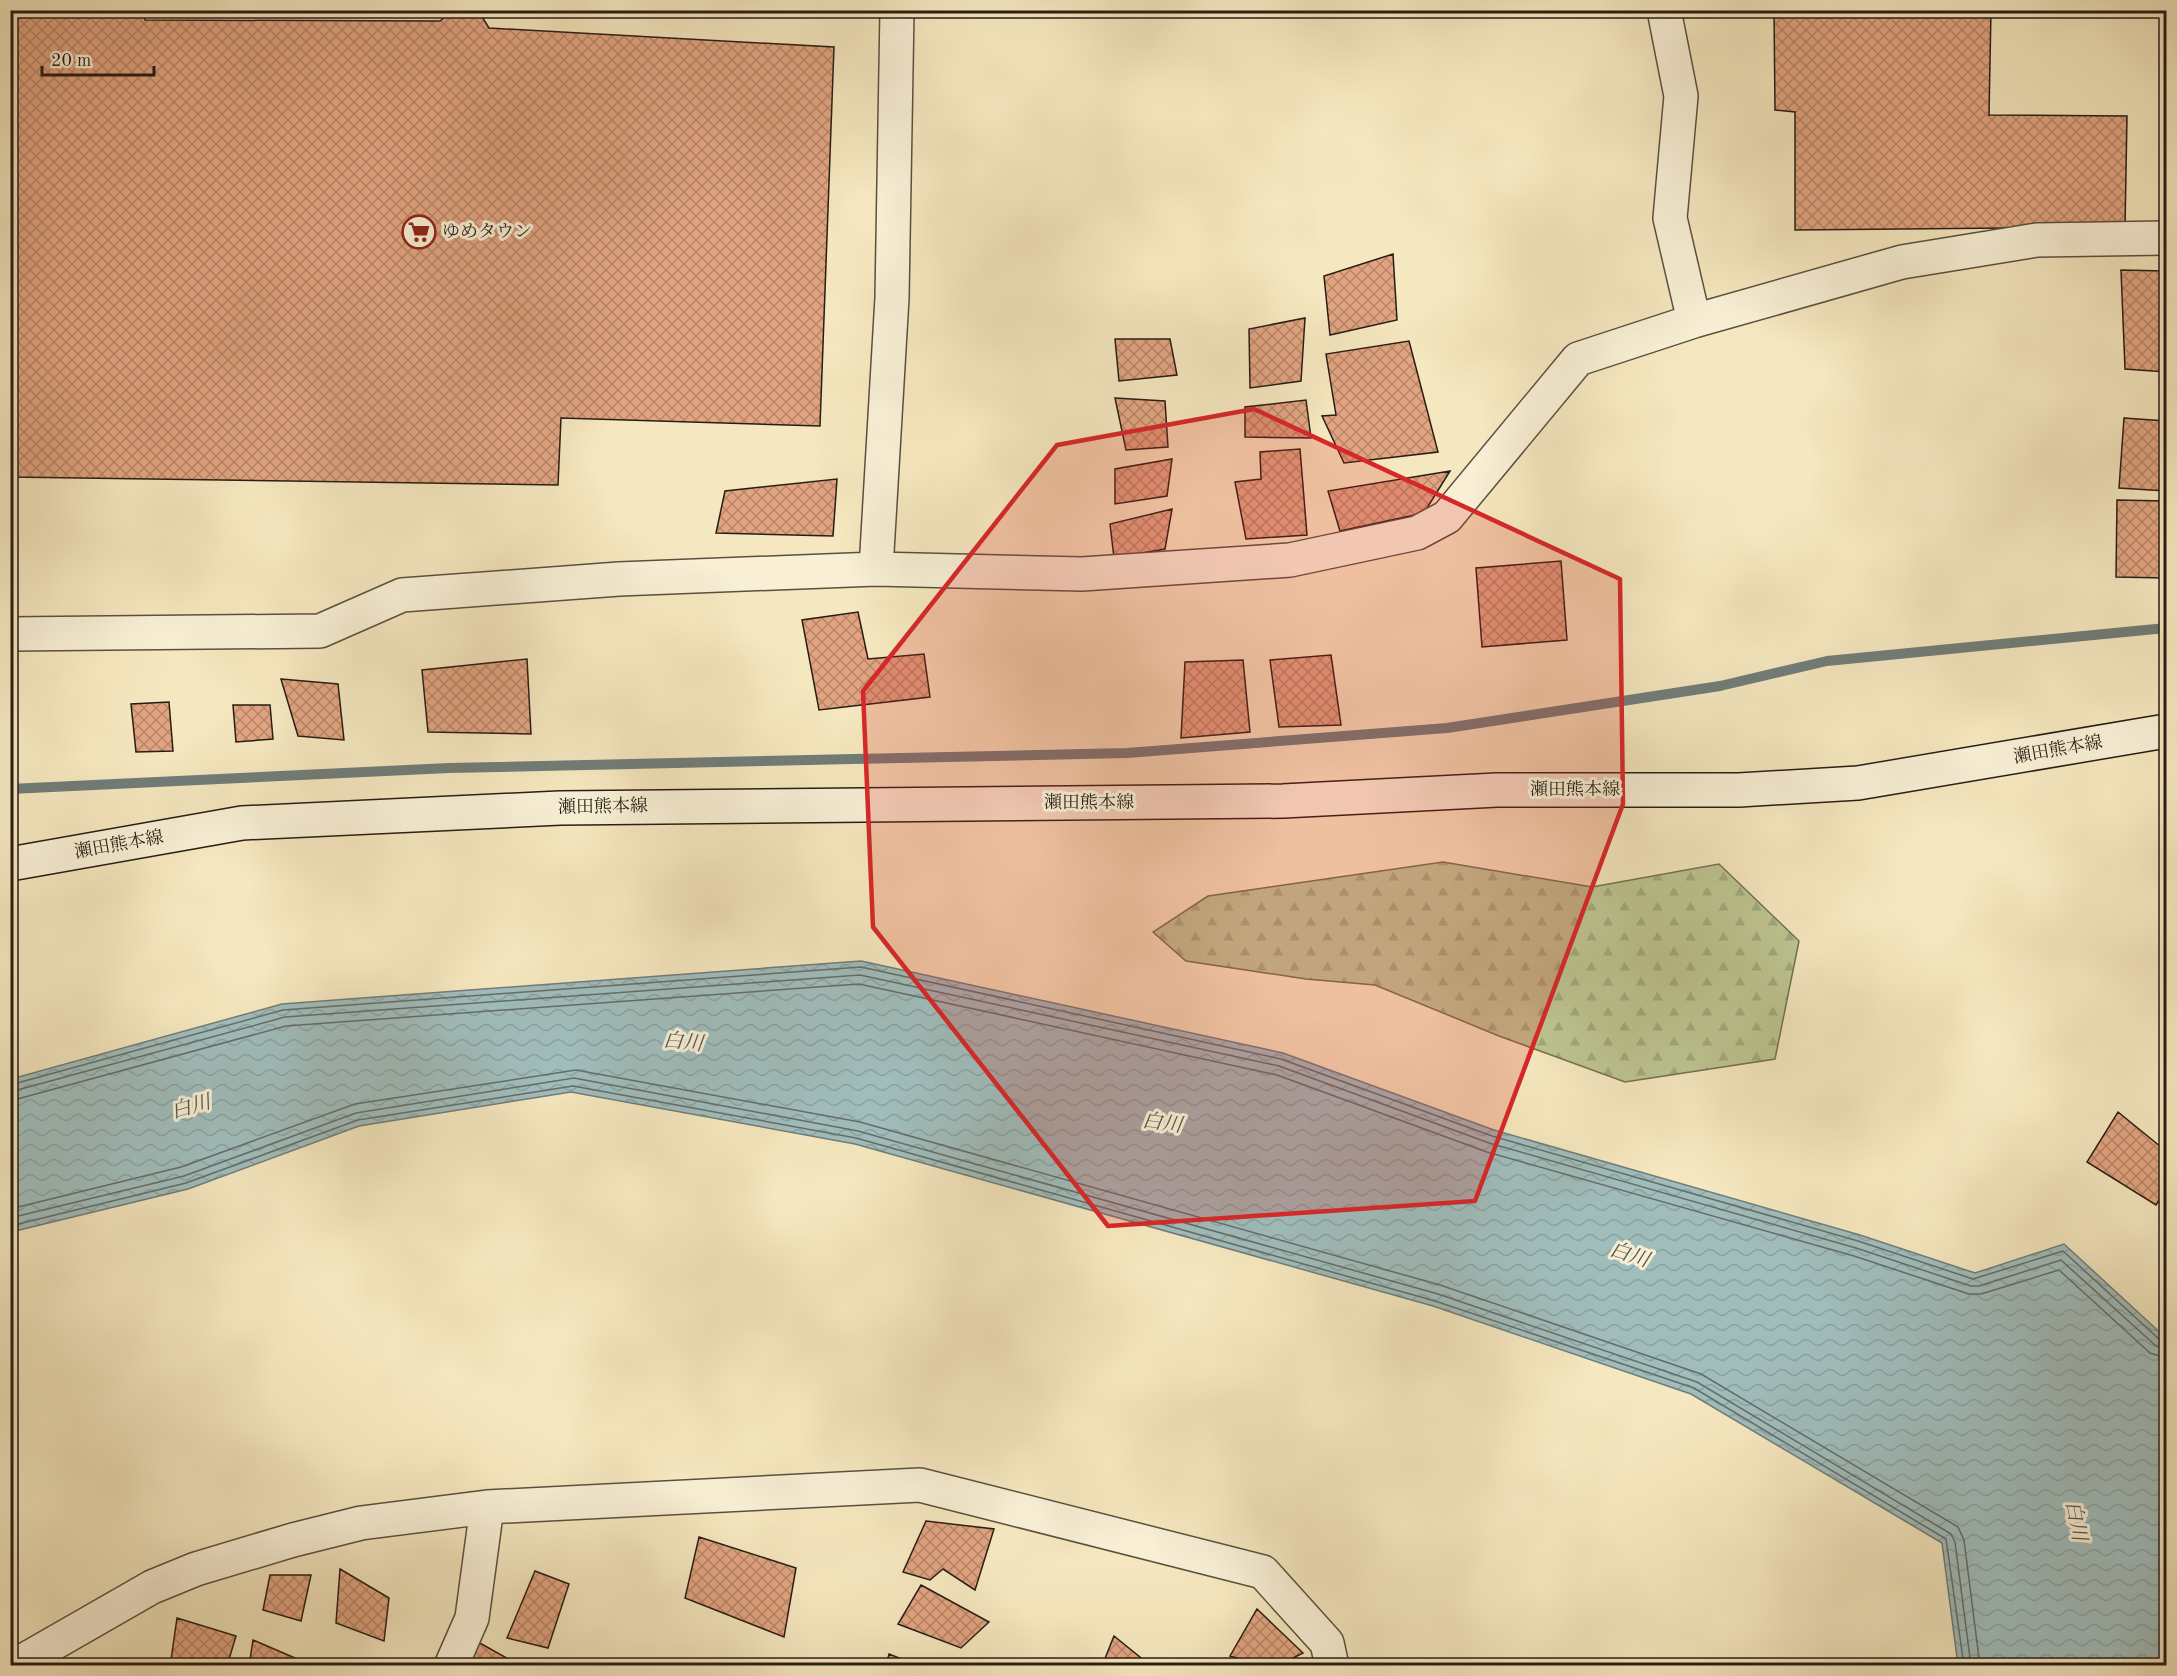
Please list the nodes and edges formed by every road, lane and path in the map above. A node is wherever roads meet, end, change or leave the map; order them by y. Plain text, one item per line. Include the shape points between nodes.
1 (897, 10) edge
2 (1664, 10) edge
3 (2166, 238) edge
4 (1694, 321) junction
5 (876, 569) junction
6 (10, 634) edge
7 (2166, 731) edge
8 (10, 864) edge
9 (487, 1507) junction
10 (14, 1665) edge
11 (452, 1665) edge
12 (1331, 1665) edge

1 - 5 street via 892,298
2 - 4 street via 1682,96 1670,218
3 - 4 street via 2037,240 1902,262
4 - 5 street via 1578,359 1447,517 1417,533 1290,560 1082,574
5 - 6 street via 620,579 402,594 320,631
7 - 8 street, 瀬田熊本線 via 1858,783 1739,790 1497,790 1283,801 560,808 242,824
9 - 10 street via 362,1523 196,1569 143,1592
9 - 11 street via 472,1618
9 - 12 street via 920,1485 1263,1572 1327,1643

